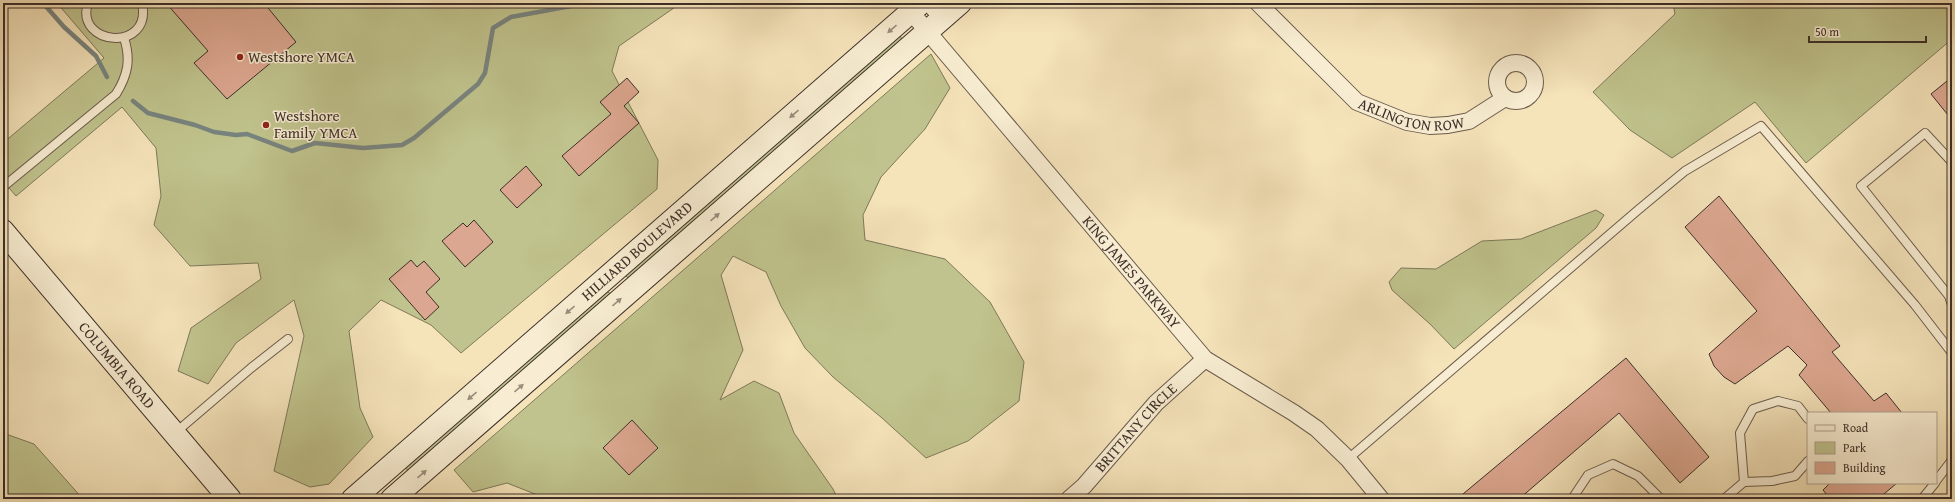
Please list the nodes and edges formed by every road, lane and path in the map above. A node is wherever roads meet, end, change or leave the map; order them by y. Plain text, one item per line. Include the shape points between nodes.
1 (88, 3) edge
2 (142, 3) edge
3 (960, 3) edge
4 (1258, 3) edge
5 (926, 14) edge
6 (124, 38) junction
7 (1505, 98) dead end
8 (1952, 162) edge
9 (3, 187) edge
10 (3, 231) edge
11 (1952, 305) edge
12 (288, 339) dead end
13 (1952, 353) edge
14 (1205, 359) junction
15 (1807, 417) edge
16 (174, 433) junction
17 (1348, 459) junction
18 (1952, 460) edge
19 (1807, 462) edge
20 (1937, 479) edge
21 (1744, 482) junction
22 (1933, 484) edge
23 (1374, 497) edge
24 (230, 499) edge
25 (353, 499) edge
26 (392, 499) edge
27 (1069, 499) edge
28 (1572, 499) edge
29 (1661, 499) edge
30 (1724, 499) edge
31 (1922, 499) edge

1 - 6 lane via 87,16 97,32 110,38
2 - 6 lane via 142,18 138,26
3 - 5 main road, HILLIARD BOULEVARD
4 - 7 street, ARLINGTON ROW via 1357,102 1407,122 1430,126 1469,121
5 - 14 street, KING JAMES PARKWAY
5 -> 25 main road, HILLIARD BOULEVARD
26 -> 5 main road, HILLIARD BOULEVARD
6 - 9 lane via 128,50 128,66 125,81 116,94
8 - 11 lane via 1925,133 1861,186 1949,296
10 - 16 main road, COLUMBIA ROAD
12 - 16 lane
13 - 17 lane via 1761,126 1685,171
14 - 17 street, KING JAMES PARKWAY via 1294,412 1317,429
14 - 27 street, BRITTANY CIRCLE via 1156,403 1084,486
15 - 21 lane via 1798,406 1778,401 1753,409 1740,433
16 - 24 main road, COLUMBIA ROAD
17 - 23 street, KING JAMES PARKWAY
18 - 20 lane
19 - 21 lane via 1796,476 1772,481
21 - 30 lane
22 - 31 lane
28 - 29 lane via 1588,475 1613,464 1638,476

